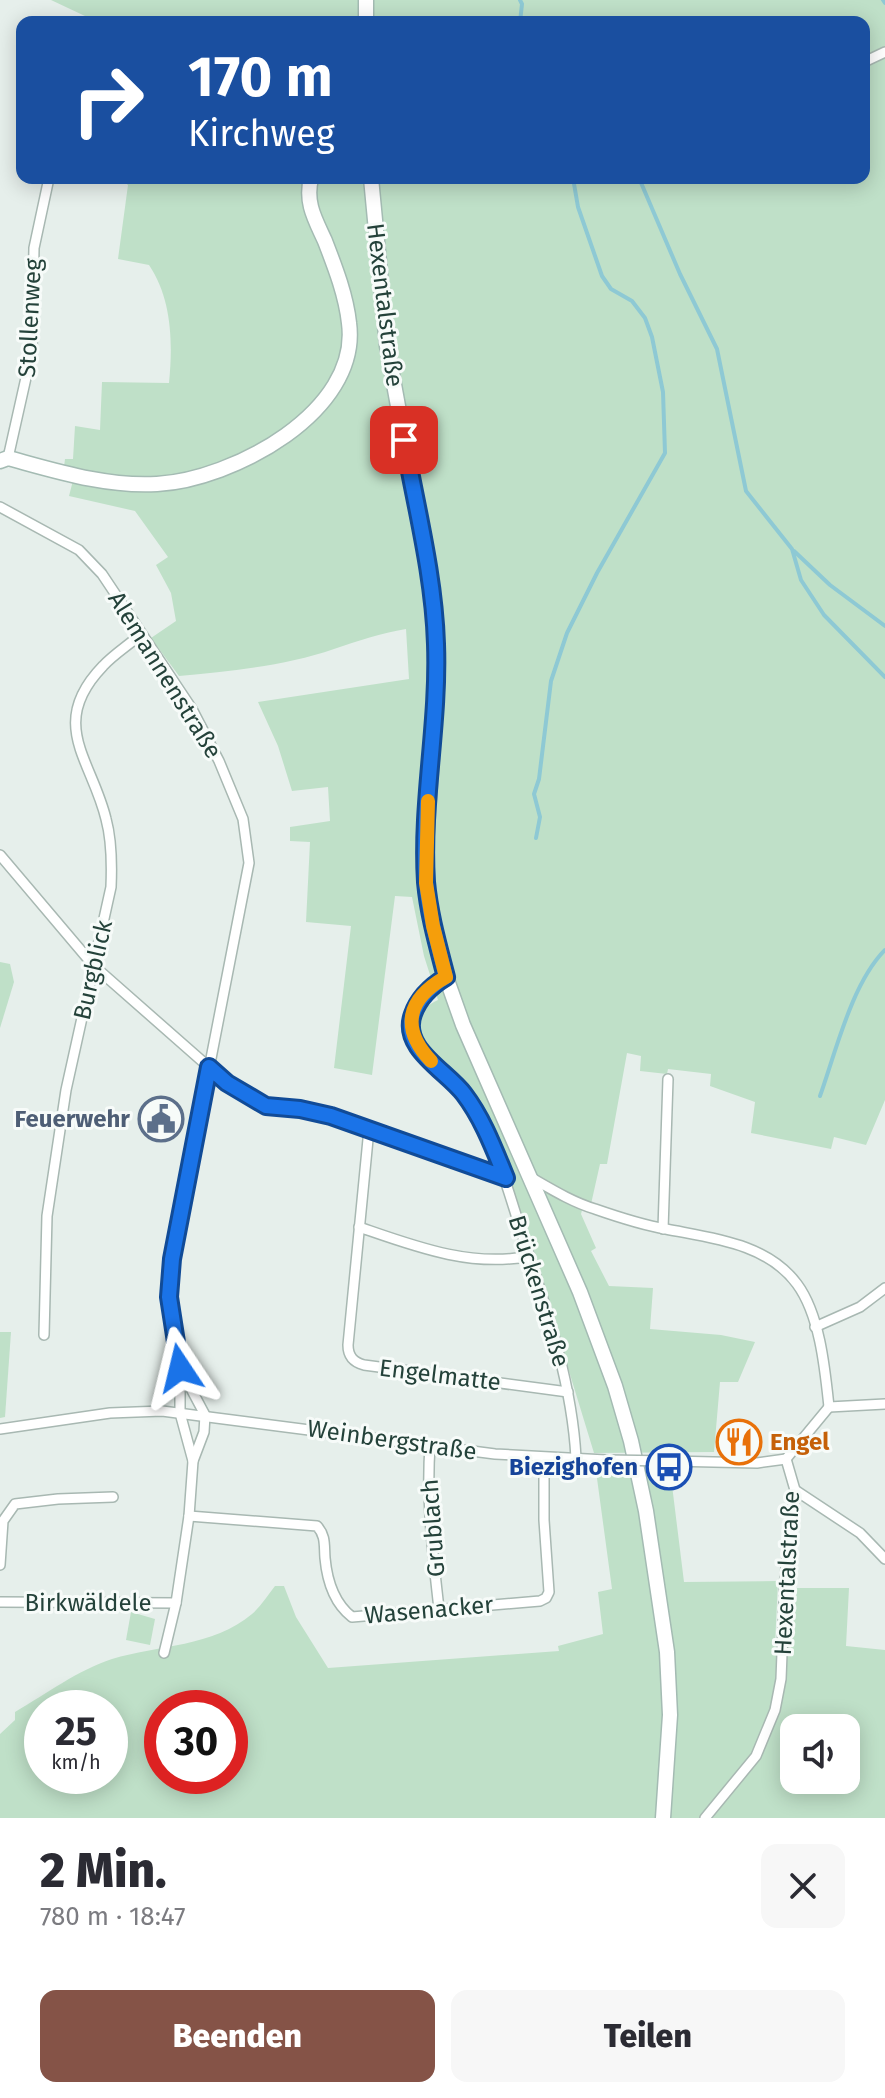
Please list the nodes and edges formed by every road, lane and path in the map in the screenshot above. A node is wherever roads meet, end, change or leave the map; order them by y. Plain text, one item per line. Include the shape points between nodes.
1 (48, 184) edge
2 (310, 184) edge
3 (372, 184) edge
4 (4, 459) edge
5 (0, 507) edge
6 (141, 634) junction
7 (0, 855) edge
8 (94, 966) junction
9 (446, 977) junction
10 (209, 1067) junction
11 (668, 1079) dead end
12 (369, 1129) junction
13 (530, 1177) junction
14 (506, 1178) junction
15 (359, 1227) junction
16 (663, 1229) junction
17 (530, 1256) junction
18 (885, 1288) edge
19 (815, 1327) junction
20 (44, 1335) dead end
21 (180, 1368) junction
22 (568, 1392) junction
23 (885, 1404) edge
24 (829, 1407) junction
25 (180, 1413) junction
26 (205, 1415) junction
27 (0, 1429) edge
28 (430, 1446) junction
29 (544, 1458) junction
30 (576, 1458) junction
31 (786, 1459) junction
32 (193, 1461) junction
33 (795, 1490) junction
34 (113, 1497) dead end
35 (189, 1516) junction
36 (885, 1559) edge
37 (0, 1565) edge
38 (0, 1602) edge
39 (176, 1603) junction
40 (439, 1609) junction
41 (164, 1653) dead end
42 (663, 1818) edge
43 (705, 1818) edge

1 - 4 street, Stollenweg via 34,248 32,351
2 - 4 main road via 311,214 343,295 350,338 333,387 307,417 246,460 208,475 158,484 116,483
3 - 9 main road, Hexentalstraße via 387,346 433,597 437,684 426,883
5 - 6 street, Alemannenstraße via 79,550 102,574
6 - 8 street, Burgblick via 103,665 76,720 76,741 103,806 112,864
6 - 10 street, Alemannenstraße via 192,709 243,819 249,863
7 - 8 street
8 - 10 street
8 - 20 street, Burgblick via 73,1053 47,1216
9 - 13 main road, Hexentalstraße
9 - 14 street, Brückenstraße via 416,1005 410,1022 414,1040 474,1109
10 - 12 street via 266,1106 300,1109
10 - 21 street, Alemannenstraße via 172,1259 169,1297
11 - 16 street
12 - 14 street
12 - 15 street, Engelmatte
13 - 16 street via 574,1201
13 - 42 main road, Hexentalstraße via 615,1386 646,1511 667,1652 670,1715
14 - 17 street, Brückenstraße
15 - 17 street via 419,1249 506,1261
15 - 22 street, Engelmatte via 348,1345 352,1359 364,1365
16 - 19 street via 769,1258 798,1285
17 - 22 street, Brückenstraße
18 - 19 street via 860,1307
19 - 24 street
21 - 25 street, Alemannenstraße
21 - 26 street, Alemannenstraße
22 - 30 street, Brückenstraße
23 - 24 street
24 - 31 street, Hexentalstraße
25 - 26 street, Weinbergstraße
25 - 27 street, Weinbergstraße via 133,1410
25 - 32 street, Alemannenstraße
26 - 28 street, Weinbergstraße
26 - 32 street, Alemannenstraße
28 - 29 street, Weinbergstraße
28 - 40 street, Grublach via 429,1517
29 - 30 street, Weinbergstraße
29 - 40 street, Wasenacker via 546,1598
30 - 31 street, Weinbergstraße, bridge via 757,1463
31 - 33 street, Hexentalstraße
32 - 35 street, Alemannenstraße
33 - 36 street via 860,1533
33 - 43 street, Hexentalstraße via 775,1710 756,1756
34 - 37 street, Birkwäldele via 15,1504 3,1521
35 - 39 street, Alemannenstraße
35 - 40 street, Wasenacker via 317,1526 324,1536 329,1583 352,1617
38 - 39 street, Birkwäldele
39 - 41 street, Alemannenstraße

